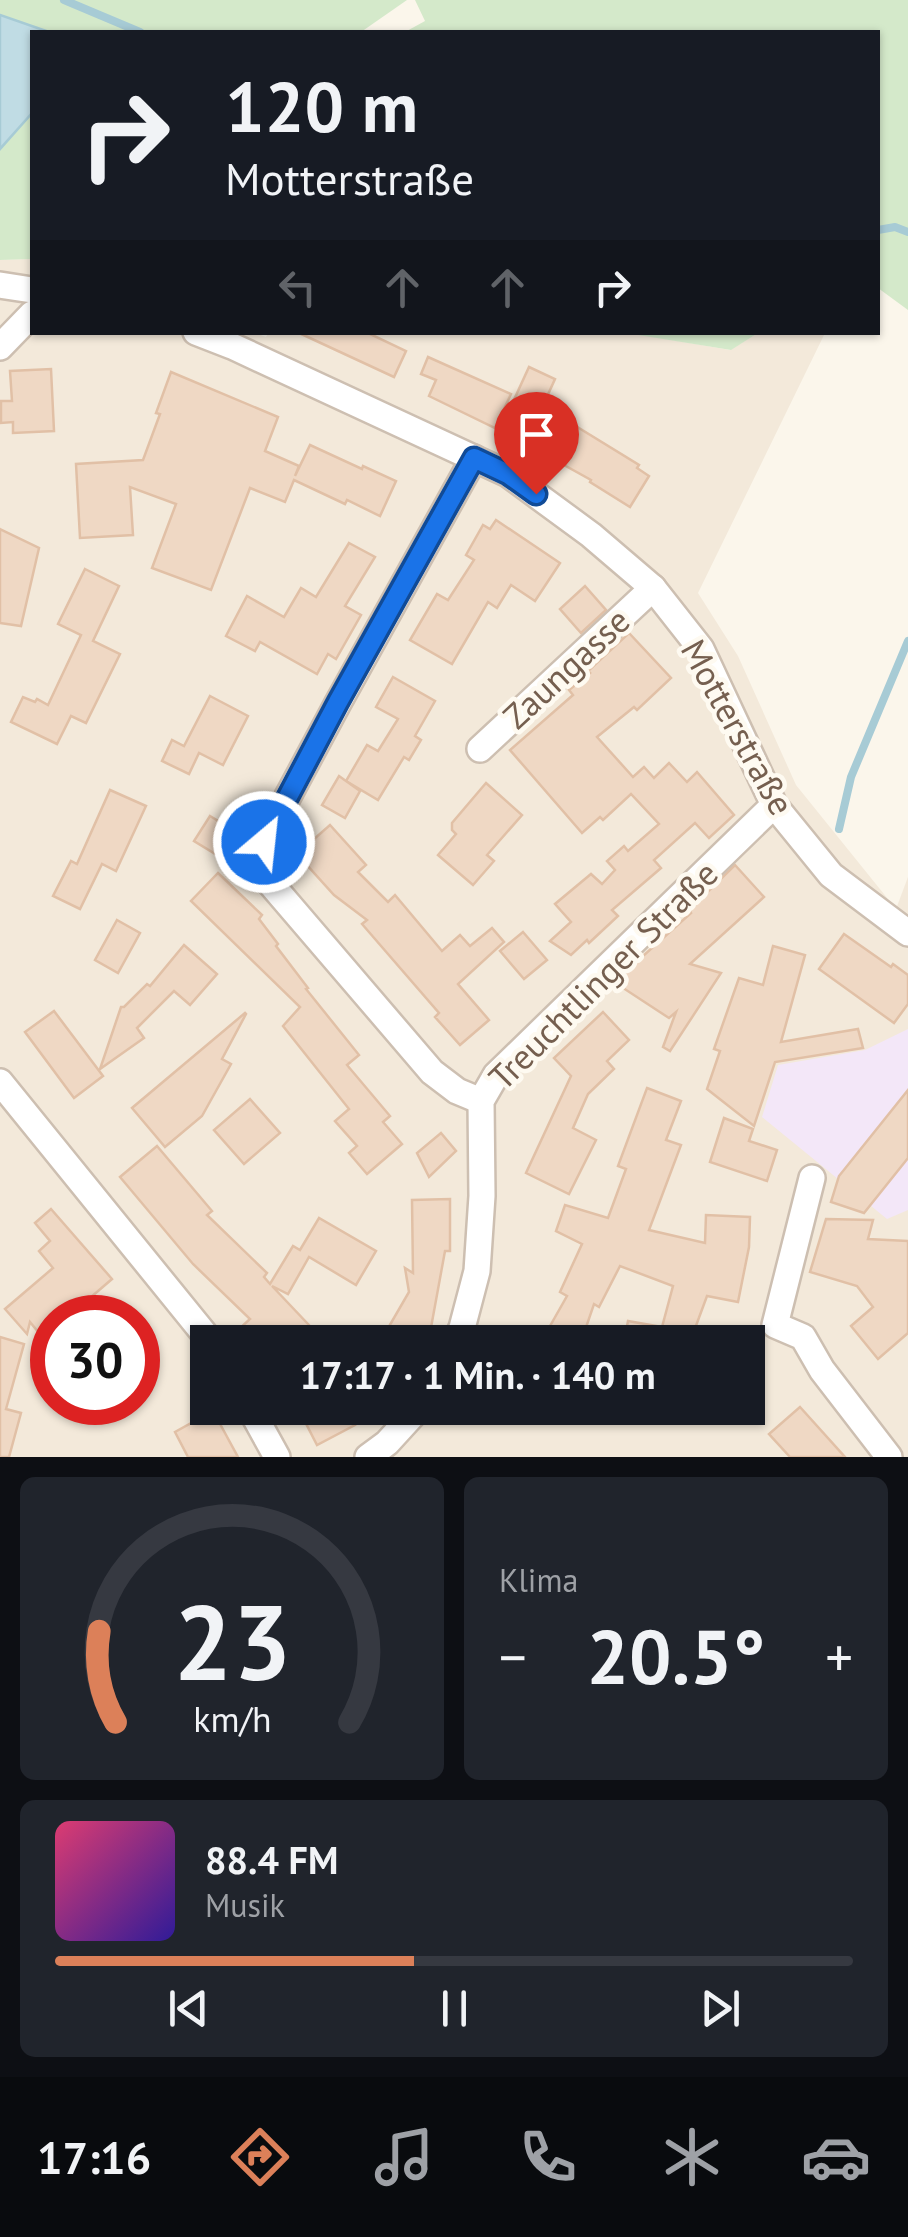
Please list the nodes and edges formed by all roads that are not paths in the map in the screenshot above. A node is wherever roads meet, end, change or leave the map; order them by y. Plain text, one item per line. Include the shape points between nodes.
1 (0, 285) edge
2 (30, 290) edge
3 (30, 316) edge
4 (204, 335) edge
5 (0, 347) edge
6 (474, 458) junction
7 (652, 588) junction
8 (480, 750) dead end
9 (774, 805) junction
10 (908, 933) edge
11 (0, 1082) edge
12 (480, 1101) junction
13 (812, 1178) dead end
14 (197, 1325) edge
15 (463, 1325) edge
16 (259, 1425) edge
17 (403, 1425) edge
18 (277, 1457) edge
19 (368, 1457) edge
20 (888, 1457) edge

1 - 2 street
3 - 5 street
4 - 6 street, Motterstraße
6 - 7 street, Motterstraße via 508,474
6 - 12 street via 264,842 264,877 432,1072
7 - 8 street, Zaungasse
7 - 9 street, Motterstraße via 701,650
9 - 10 street, Motterstraße via 832,874
9 - 12 street, Treuchtlinger Straße via 496,1075
11 - 14 street
12 - 15 street, Treuchtlinger Straße via 482,1196 476,1271
13 - 20 street via 775,1326 803,1337
16 - 18 street
17 - 19 street

